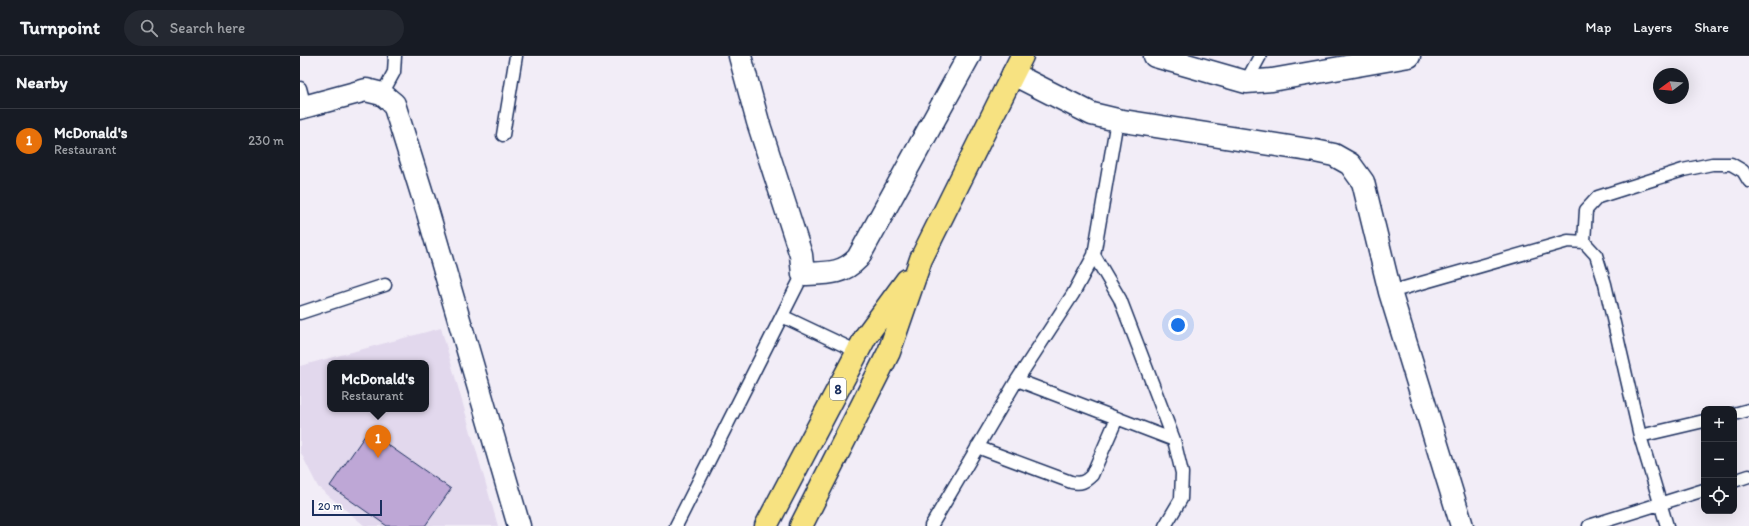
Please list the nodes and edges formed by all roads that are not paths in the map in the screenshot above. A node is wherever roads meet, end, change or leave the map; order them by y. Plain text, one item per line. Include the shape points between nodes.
1 (395, 56) edge
2 (516, 56) edge
3 (740, 56) edge
4 (969, 56) edge
5 (1155, 56) edge
6 (1260, 56) edge
7 (1409, 56) edge
8 (1017, 65) edge
9 (1246, 82) junction
10 (382, 94) junction
11 (302, 101) edge
12 (1118, 120) junction
13 (503, 135) dead end
14 (1749, 181) edge
15 (1584, 242) junction
16 (1094, 255) junction
17 (922, 259) junction
18 (804, 274) junction
19 (385, 285) dead end
20 (1390, 292) junction
21 (300, 313) edge
22 (782, 316) junction
23 (858, 352) junction
24 (1017, 380) junction
25 (1749, 410) edge
26 (1737, 413) edge
27 (1117, 418) junction
28 (1701, 422) edge
29 (1640, 436) junction
30 (1174, 440) junction
31 (977, 446) junction
32 (1749, 476) edge
33 (1737, 480) edge
34 (1701, 491) edge
35 (1659, 504) junction
36 (519, 526) edge
37 (676, 526) edge
38 (766, 526) edge
39 (801, 526) edge
40 (931, 526) edge
41 (1165, 526) edge
42 (1462, 526) edge
43 (1588, 526) edge
44 (1667, 526) edge

1 - 10 lane via 394,72
2 - 13 lane
3 - 18 street via 758,122 801,256
4 - 18 street via 858,258 850,267 837,272
5 - 9 street
6 - 9 lane
7 - 9 street via 1272,80
8 - 12 street via 1092,114
8 - 17 highway, 8
10 - 11 street via 366,90
10 - 36 street via 394,104
12 - 16 lane
12 - 20 street via 1334,154 1350,164 1363,182
14 - 15 lane via 1744,171 1731,164 1712,164 1684,170 1598,197 1586,210
15 - 20 lane via 1568,241
15 - 29 lane via 1596,255 1606,284
16 - 24 lane via 1073,294
16 - 30 lane via 1120,299
17 - 23 highway, 8 via 866,336
17 - 39 highway via 889,352
18 - 22 lane
19 - 21 lane
20 - 42 street
22 - 23 lane
22 - 37 lane
23 - 38 highway, 8
24 - 27 lane
24 - 31 lane
25 - 26 lane
27 - 30 lane
27 - 31 lane via 1092,476 1079,484
28 - 29 lane
29 - 35 lane
30 - 41 lane via 1182,473 1181,499
31 - 40 lane
32 - 33 lane
34 - 35 lane
35 - 43 lane
35 - 44 lane

